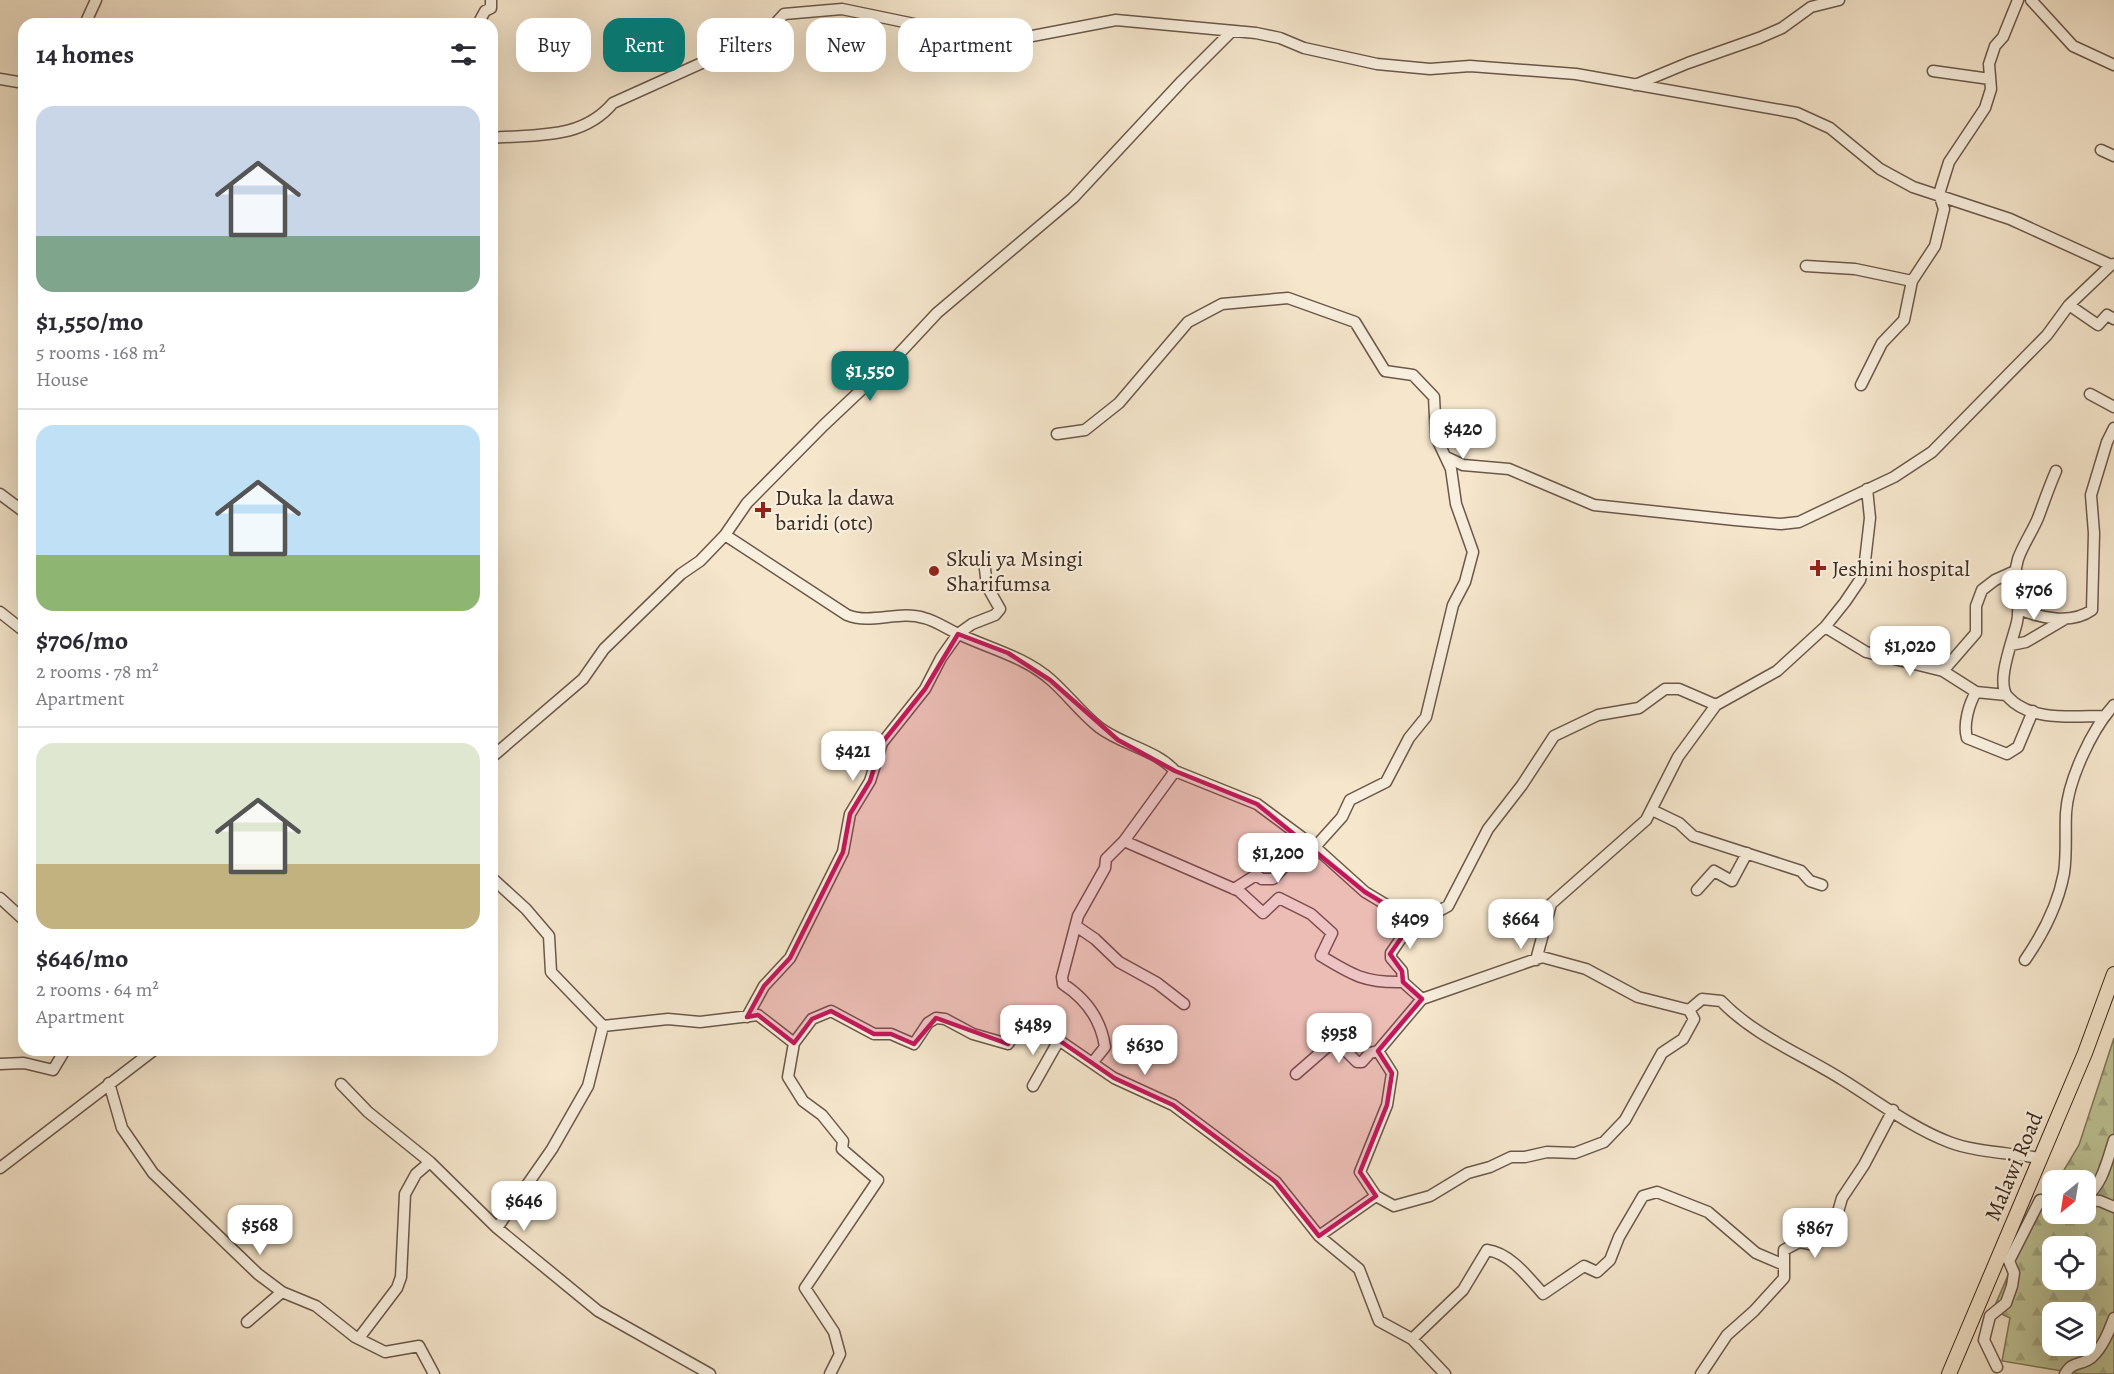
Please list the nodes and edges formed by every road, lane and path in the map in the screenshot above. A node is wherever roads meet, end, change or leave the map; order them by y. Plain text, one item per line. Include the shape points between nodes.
1 (96, 0) edge
2 (491, 0) edge
3 (1839, 0) edge
4 (2018, 0) edge
5 (2031, 0) edge
6 (88, 18) edge
7 (481, 18) edge
8 (1232, 31) junction
9 (2114, 66) edge
10 (1933, 71) dead end
11 (0, 79) edge
12 (1990, 80) junction
13 (18, 82) edge
14 (1634, 86) junction
15 (498, 137) edge
16 (2101, 150) dead end
17 (2114, 156) edge
18 (1939, 194) junction
19 (2112, 265) edge
20 (1806, 266) dead end
21 (1912, 281) junction
22 (2069, 305) junction
23 (2114, 319) edge
24 (1861, 385) dead end
25 (2090, 394) dead end
26 (2114, 407) edge
27 (2114, 428) edge
28 (1058, 434) dead end
29 (1446, 457) junction
30 (2056, 471) dead end
31 (1867, 489) junction
32 (0, 494) edge
33 (18, 508) edge
34 (725, 535) junction
35 (986, 569) dead end
36 (2015, 571) junction
37 (2019, 609) junction
38 (0, 612) edge
39 (2065, 618) junction
40 (18, 623) edge
41 (1825, 627) junction
42 (958, 634) junction
43 (2011, 645) junction
44 (1943, 671) junction
45 (1976, 692) junction
46 (2006, 695) junction
47 (1716, 705) junction
48 (2114, 705) edge
49 (2033, 711) junction
50 (2104, 717) junction
51 (498, 751) edge
52 (1175, 771) junction
53 (1652, 810) junction
54 (1124, 841) junction
55 (1315, 847) junction
56 (1747, 853) junction
57 (498, 883) edge
58 (1822, 885) dead end
59 (1234, 889) junction
60 (1697, 890) dead end
61 (0, 898) edge
62 (18, 914) edge
63 (1426, 918) junction
64 (1076, 926) junction
65 (1536, 960) junction
66 (2025, 960) dead end
67 (2114, 974) edge
68 (1402, 982) junction
69 (1422, 999) junction
70 (1184, 1004) dead end
71 (1689, 1010) junction
72 (747, 1017) junction
73 (603, 1026) junction
74 (1059, 1040) junction
75 (794, 1043) junction
76 (1378, 1051) junction
77 (61, 1056) edge
78 (146, 1056) edge
79 (1093, 1062) junction
80 (0, 1064) edge
81 (1296, 1074) dead end
82 (109, 1083) junction
83 (340, 1084) dead end
84 (1033, 1086) dead end
85 (1893, 1110) junction
86 (2114, 1140) edge
87 (2039, 1158) junction
88 (430, 1162) junction
89 (0, 1168) edge
90 (2096, 1185) edge
91 (1376, 1197) junction
92 (2042, 1200) edge
93 (2096, 1200) edge
94 (2114, 1207) edge
95 (497, 1228) junction
96 (1319, 1236) junction
97 (1784, 1265) junction
98 (282, 1292) junction
99 (2114, 1318) edge
100 (247, 1322) dead end
101 (359, 1338) junction
102 (1412, 1339) junction
103 (1997, 1367) dead end
104 (434, 1374) edge
105 (710, 1374) edge
106 (830, 1374) edge
107 (1445, 1374) edge
108 (1701, 1374) edge
109 (1949, 1374) edge
110 (2064, 1374) edge

1 - 6 street
2 - 7 street via 491,8
3 - 14 street via 1811,8 1782,28
4 - 12 street via 2004,37 1995,46 1989,64
5 - 9 street via 2073,46
8 - 14 street via 1280,38 1304,48 1377,64 1576,74
8 - 15 street via 1116,20 1000,42 842,9 784,14 766,34 613,103 600,119 573,131
8 - 34 street via 1073,198 937,313 824,425 747,503
10 - 12 street
11 - 13 street
12 - 18 street via 1985,108 1949,162
14 - 18 street via 1797,113 1830,128 1880,169 1913,187
16 - 17 street
18 - 19 street via 2010,219
18 - 21 street via 1944,209 1935,246
19 - 22 street
20 - 21 street via 1855,269
21 - 24 street via 1904,320 1882,343
22 - 23 street via 2098,325 2107,315
22 - 31 street via 2047,335 1932,452
25 - 26 street
27 - 39 street via 2091,495 2093,605 2088,613
28 - 29 street via 1085,430 1119,403 1188,322 1222,304 1288,298 1355,322 1385,371 1413,375 1427,387 1436,406 1436,437
29 - 31 street via 1463,465 1509,469 1594,506 1781,524 1799,522
29 - 55 street via 1456,504 1473,552 1465,582 1453,605 1426,717 1409,738 1386,782 1350,800 1342,817
30 - 36 street
31 - 41 street via 1870,518 1860,580
32 - 33 street
34 - 42 street via 847,615 859,618 910,614
34 - 51 street via 604,649 583,679
35 - 42 street via 987,586 1000,609
36 - 37 street
36 - 44 street via 1982,590 1976,606 1976,633
37 - 39 street via 2033,615
37 - 43 street
38 - 40 street
39 - 43 street via 2026,642
41 - 44 street via 1866,652
41 - 47 street via 1777,671
42 - 52 street via 1026,664 1050,680 1100,728 1167,762
42 - 72 street via 925,689 882,743 870,781 850,814 843,852 790,958 764,986
43 - 46 street via 2003,684
44 - 45 street
45 - 46 street
45 - 49 street via 1970,701 1967,738 2000,752 2007,754 2018,747
46 - 49 street via 2018,706
47 - 53 street via 1678,757
47 - 63 street via 1679,689 1665,689 1639,708 1598,716 1554,736 1488,829 1448,906
48 - 50 street
49 - 50 street via 2052,717
50 - 66 street via 2092,737 2068,801 2064,871 2050,920
52 - 54 street
52 - 55 street via 1257,804
53 - 56 street via 1679,823 1693,836
53 - 65 street via 1646,820 1551,904
54 - 59 street
54 - 64 street via 1106,859
55 - 59 street via 1293,857 1273,879 1256,875
55 - 63 street via 1365,892 1400,913
56 - 58 street via 1801,871 1810,881
56 - 60 street via 1732,881 1714,871
57 - 73 street via 549,936 551,972
59 - 68 street via 1263,913 1279,898 1311,914 1332,933 1321,956 1347,972 1375,983
61 - 62 street
63 - 68 street via 1404,934 1391,953 1402,971
64 - 70 street via 1119,962
64 - 79 street via 1063,984 1080,996 1103,1029 1105,1047
65 - 69 street
65 - 71 street via 1542,957 1586,969 1638,997
67 - 87 main road, Malawi Road
68 - 69 street
69 - 76 street
71 - 85 street via 1702,999 1721,1001 1735,1016 1772,1041
71 - 91 street via 1694,1019 1683,1039 1662,1053 1625,1120 1604,1142 1575,1153 1511,1157 1468,1173 1430,1196 1394,1206
72 - 73 street
72 - 75 street via 758,1015
73 - 95 street via 588,1086 552,1149
74 - 75 street via 1025,1017 1008,1044 936,1018 914,1044 891,1034 874,1034 831,1011 813,1019
74 - 79 street
74 - 84 street
75 - 106 street via 788,1077 803,1101 822,1115 843,1141 842,1149 878,1180 805,1288 834,1332 840,1354
76 - 81 street via 1357,1062 1335,1040
76 - 91 street via 1392,1073 1387,1105 1360,1172
77 - 80 street via 52,1070 24,1063
78 - 82 street
79 - 96 street via 1114,1078 1173,1105 1276,1182
82 - 89 street
82 - 98 street via 122,1128 153,1173 258,1274
83 - 88 street
85 - 87 street via 1922,1130 1951,1143
85 - 97 street via 1842,1198 1835,1222 1816,1245 1799,1242 1784,1250
86 - 90 street
87 - 109 main road, Malawi Road
88 - 95 street
88 - 101 street via 416,1174 405,1194 401,1277 397,1288
91 - 96 street
92 - 103 street via 2009,1261 2014,1273 2006,1303 1990,1316 1984,1340
93 - 94 street
95 - 105 street via 598,1311
96 - 102 street via 1359,1269 1379,1321
97 - 102 street via 1756,1253 1708,1212 1657,1192 1643,1196 1610,1260 1597,1272 1584,1266 1543,1294 1498,1251 1487,1250 1462,1290
97 - 108 street via 1785,1278 1727,1335
98 - 100 street
98 - 101 street via 316,1306
99 - 110 street via 2092,1357 2069,1366
101 - 104 street via 385,1352 419,1346
102 - 107 street

